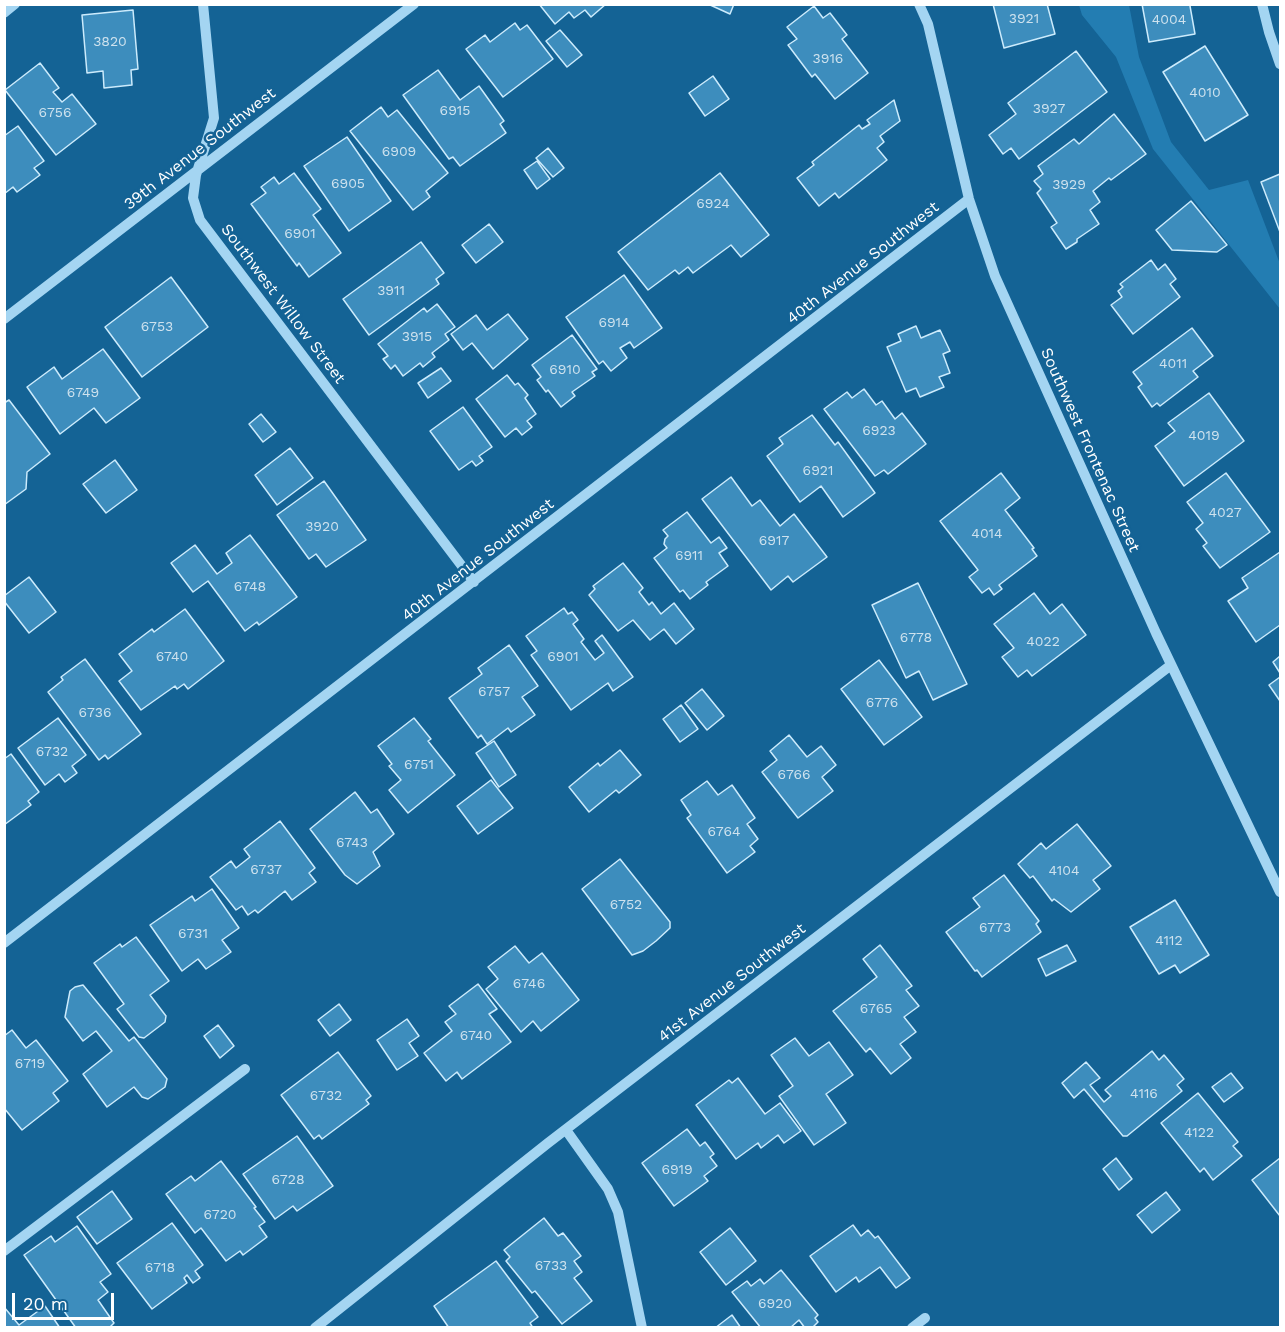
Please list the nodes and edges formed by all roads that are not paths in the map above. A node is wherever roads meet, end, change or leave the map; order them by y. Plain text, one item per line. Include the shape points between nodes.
1 (15, 4) edge
2 (203, 4) edge
3 (414, 4) edge
4 (919, 4) edge
5 (1262, 4) edge
6 (4, 13) edge
7 (1281, 64) edge
8 (197, 170) junction
9 (969, 199) junction
10 (4, 319) edge
11 (474, 582) junction
12 (1171, 665) junction
13 (1281, 892) edge
14 (4, 943) edge
15 (245, 1070) dead end
16 (566, 1130) junction
17 (4, 1251) edge
18 (925, 1318) dead end
19 (315, 1328) edge
20 (642, 1328) edge
21 (912, 1328) edge

1 - 6 street
2 - 8 street, Southwest Willow Street via 214,118
3 - 8 street, 39th Avenue Southwest
4 - 9 street, Southwest Frontenac Street via 928,24
5 - 7 street
8 - 10 street, 39th Avenue Southwest
8 - 11 street, Southwest Willow Street via 194,198 200,219
9 - 11 street, 40th Avenue Southwest
9 - 12 street, Southwest Frontenac Street via 995,276
11 - 14 street, 40th Avenue Southwest
12 - 13 street, Southwest Frontenac Street
12 - 16 street, 41st Avenue Southwest
15 - 17 street
16 - 19 street, 41st Avenue Southwest
16 - 20 street via 608,1189 618,1212
18 - 21 street

